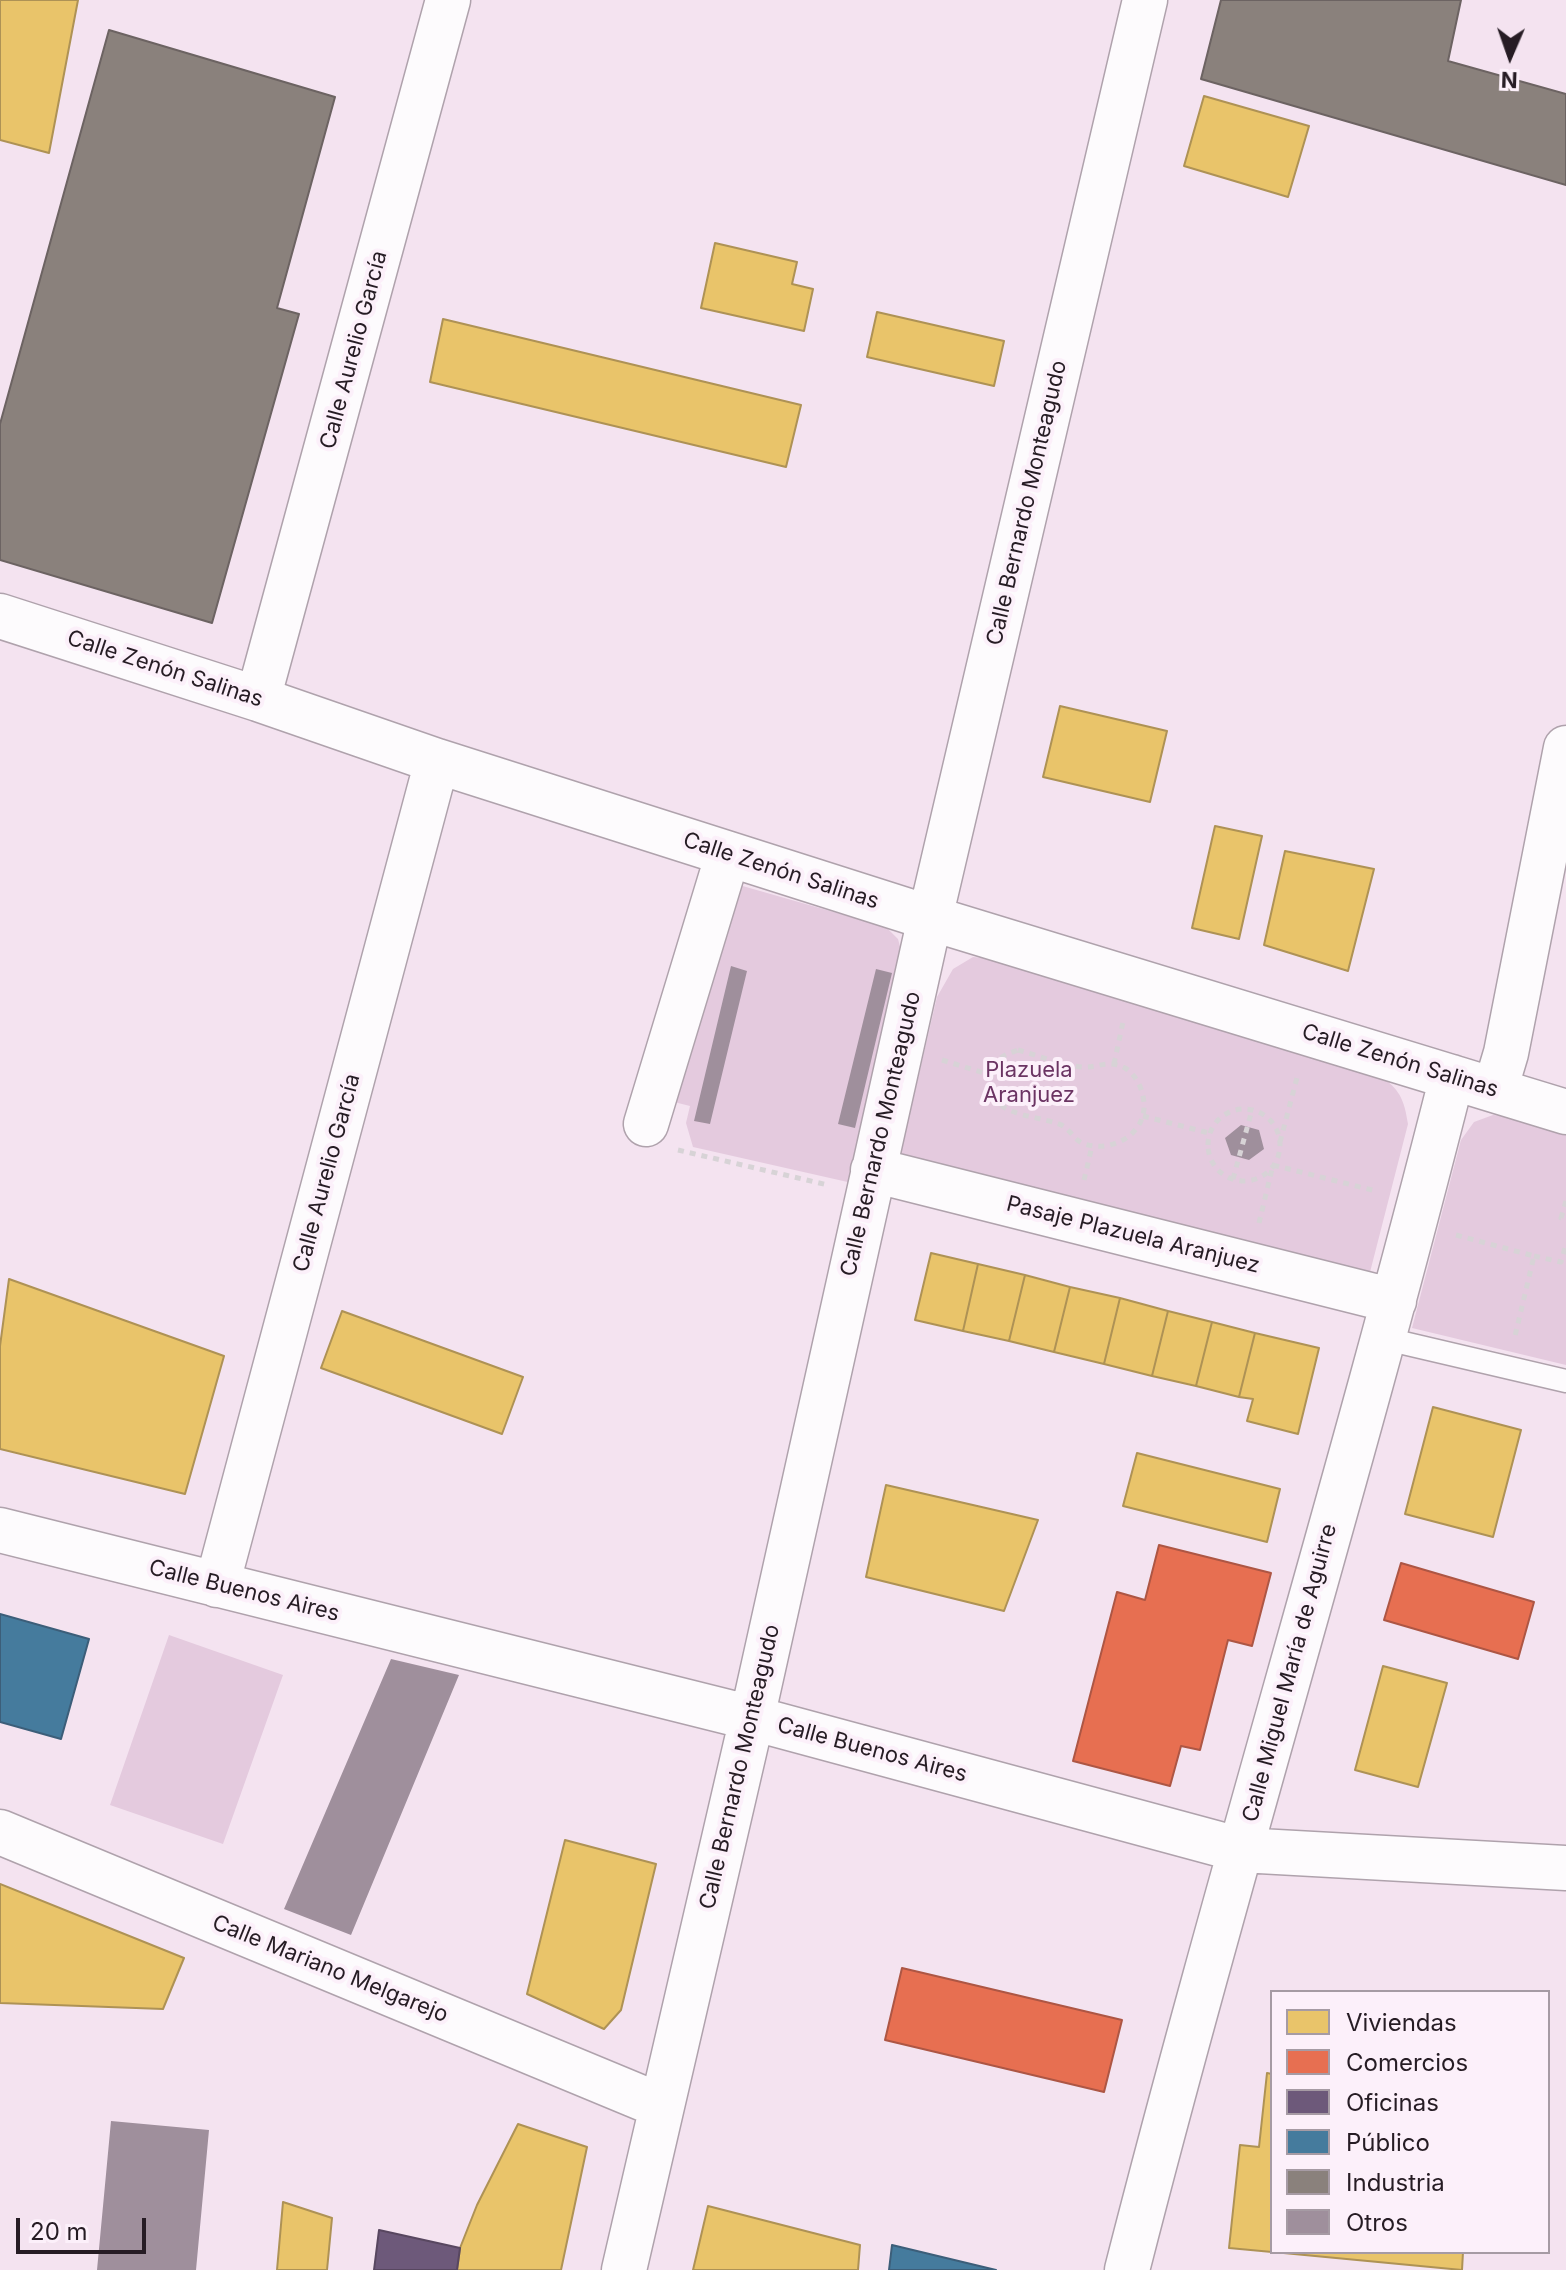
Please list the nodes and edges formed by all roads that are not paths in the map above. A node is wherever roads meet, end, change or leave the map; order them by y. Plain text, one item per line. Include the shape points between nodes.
1 (448, 0) edge
2 (1145, 0) edge
3 (0, 616) edge
4 (258, 699) junction
5 (1566, 748) edge
6 (437, 761) junction
7 (728, 854) junction
8 (1556, 855) edge
9 (930, 918) junction
10 (1452, 1077) junction
11 (1495, 1090) junction
12 (1566, 1112) edge
13 (646, 1124) road end
14 (870, 1182) junction
15 (1388, 1319) junction
16 (1566, 1381) edge
17 (0, 1530) edge
18 (217, 1585) junction
19 (752, 1718) junction
20 (0, 1832) edge
21 (1241, 1850) junction
22 (1566, 1868) edge
23 (661, 2106) junction
24 (624, 2270) edge
25 (1127, 2270) edge

1 - 4 street, Calle Aurelio García
2 - 9 street, Calle Bernardo Monteagudo
3 - 4 street, Calle Zenón Salinas
4 - 6 street, Calle Zenón Salinas
5 - 8 street
6 - 7 street, Calle Zenón Salinas
6 - 18 street, Calle Aurelio García
7 - 9 street, Calle Zenón Salinas
7 - 13 street
8 - 11 street
9 - 10 street, Calle Zenón Salinas
9 - 14 street, Calle Bernardo Monteagudo
10 - 11 street, Calle Zenón Salinas
10 - 15 street, Calle Miguel María de Aguirre
11 - 12 street, Calle Zenón Salinas
14 - 15 street, Pasaje Plazuela Aranjuez
14 - 19 street, Calle Bernardo Monteagudo
15 - 16 lane, Pasaje Plazuela Aranjuez via 1508,1368
15 - 21 street, Calle Miguel María de Aguirre
17 - 18 street, Calle Buenos Aires
18 - 19 street, Calle Buenos Aires
19 - 21 street, Calle Buenos Aires
19 - 23 street, Calle Bernardo Monteagudo
20 - 23 street, Calle Mariano Melgarejo
21 - 22 street, Calle Buenos Aires
21 - 25 street, Calle Miguel María de Aguirre
23 - 24 street, Calle Bernardo Monteagudo

